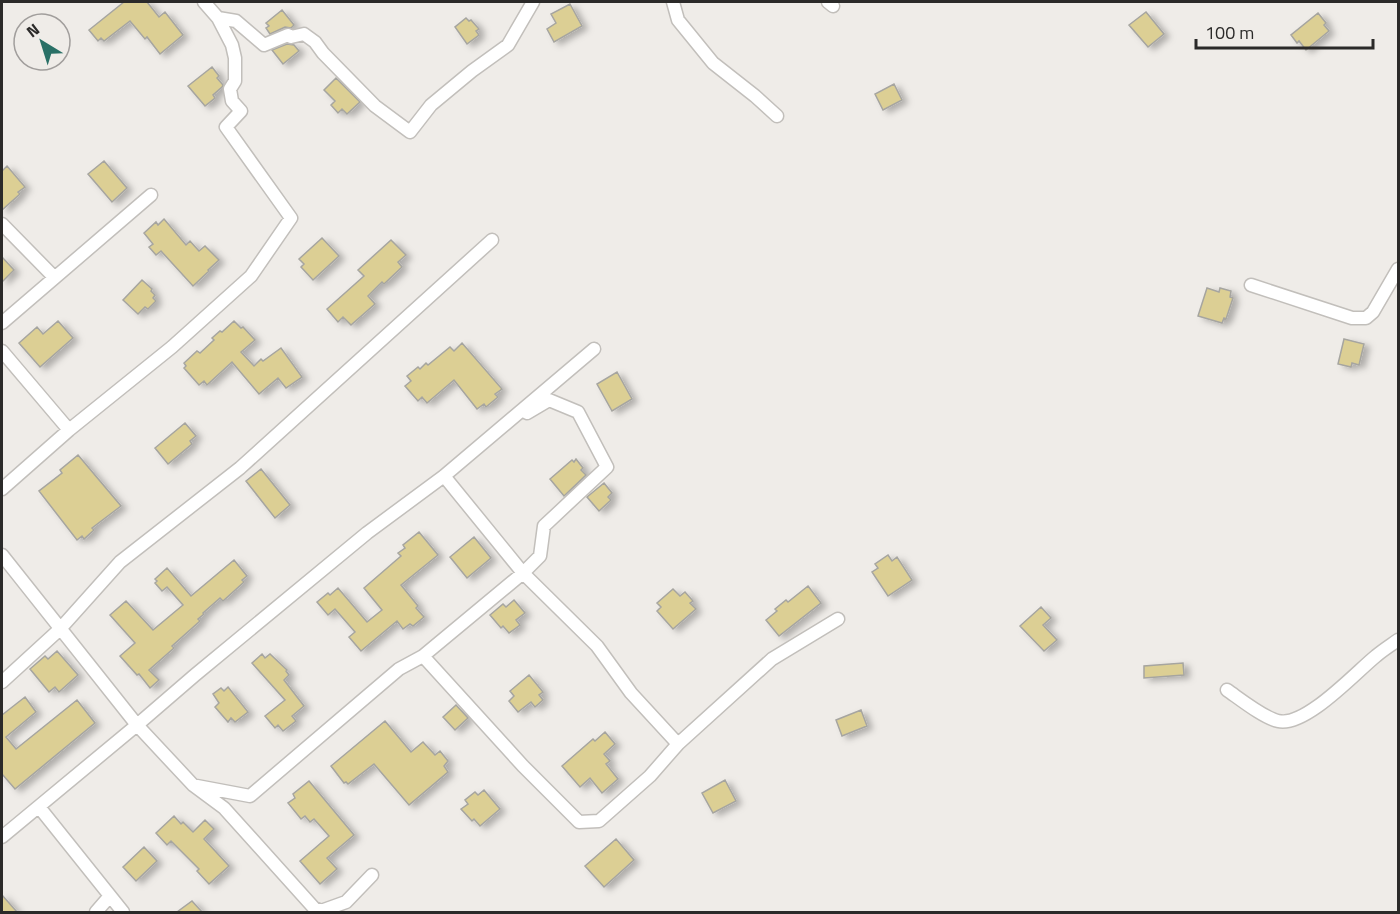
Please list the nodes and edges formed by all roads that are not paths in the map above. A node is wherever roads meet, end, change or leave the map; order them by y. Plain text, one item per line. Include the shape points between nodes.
1 (204, 2) edge
2 (533, 2) edge
3 (673, 2) edge
4 (218, 18) junction
5 (777, 116) dead end
6 (151, 195) dead end
7 (2, 224) edge
8 (492, 240) dead end
9 (1398, 269) edge
10 (54, 277) junction
11 (1251, 285) dead end
12 (2, 323) edge
13 (594, 349) dead end
14 (2, 351) edge
15 (69, 429) junction
16 (492, 435) junction
17 (444, 476) junction
18 (2, 489) edge
19 (2, 555) edge
20 (523, 573) junction
21 (838, 619) dead end
22 (60, 629) junction
23 (1398, 640) edge
24 (423, 657) junction
25 (2, 682) edge
26 (1227, 690) dead end
27 (137, 724) junction
28 (678, 744) junction
29 (193, 786) junction
30 (39, 807) junction
31 (2, 837) edge
32 (372, 875) dead end
33 (109, 897) junction
34 (96, 912) edge
35 (123, 912) edge

1 - 4 street
2 - 4 street via 508,45 431,105 410,132 375,106 304,34 288,35 264,45 236,21
3 - 5 street via 678,20 713,63
4 - 15 street via 232,45 236,81 230,89 232,100 241,111 226,127 291,218 251,276 172,347
6 - 10 street
7 - 10 street
8 - 22 street via 240,468 120,562
9 - 11 street via 1366,318 1352,318
10 - 12 street
13 - 16 street
14 - 15 street
15 - 18 street
16 - 17 street
16 - 20 street via 549,400 578,412 607,467 543,526 540,556
17 - 20 street
17 - 27 street via 367,533
19 - 22 street
20 - 24 street
20 - 28 street via 597,646 631,693
21 - 28 street via 772,659
22 - 25 street
22 - 27 street
23 - 26 street via 1309,712 1292,720 1280,722
24 - 28 street via 579,822 599,821 650,776
24 - 29 street via 399,669 249,796
27 - 29 street
27 - 30 street
29 - 32 street via 224,808 314,908 321,911 346,902
30 - 31 street
30 - 33 street
33 - 34 street
33 - 35 street

